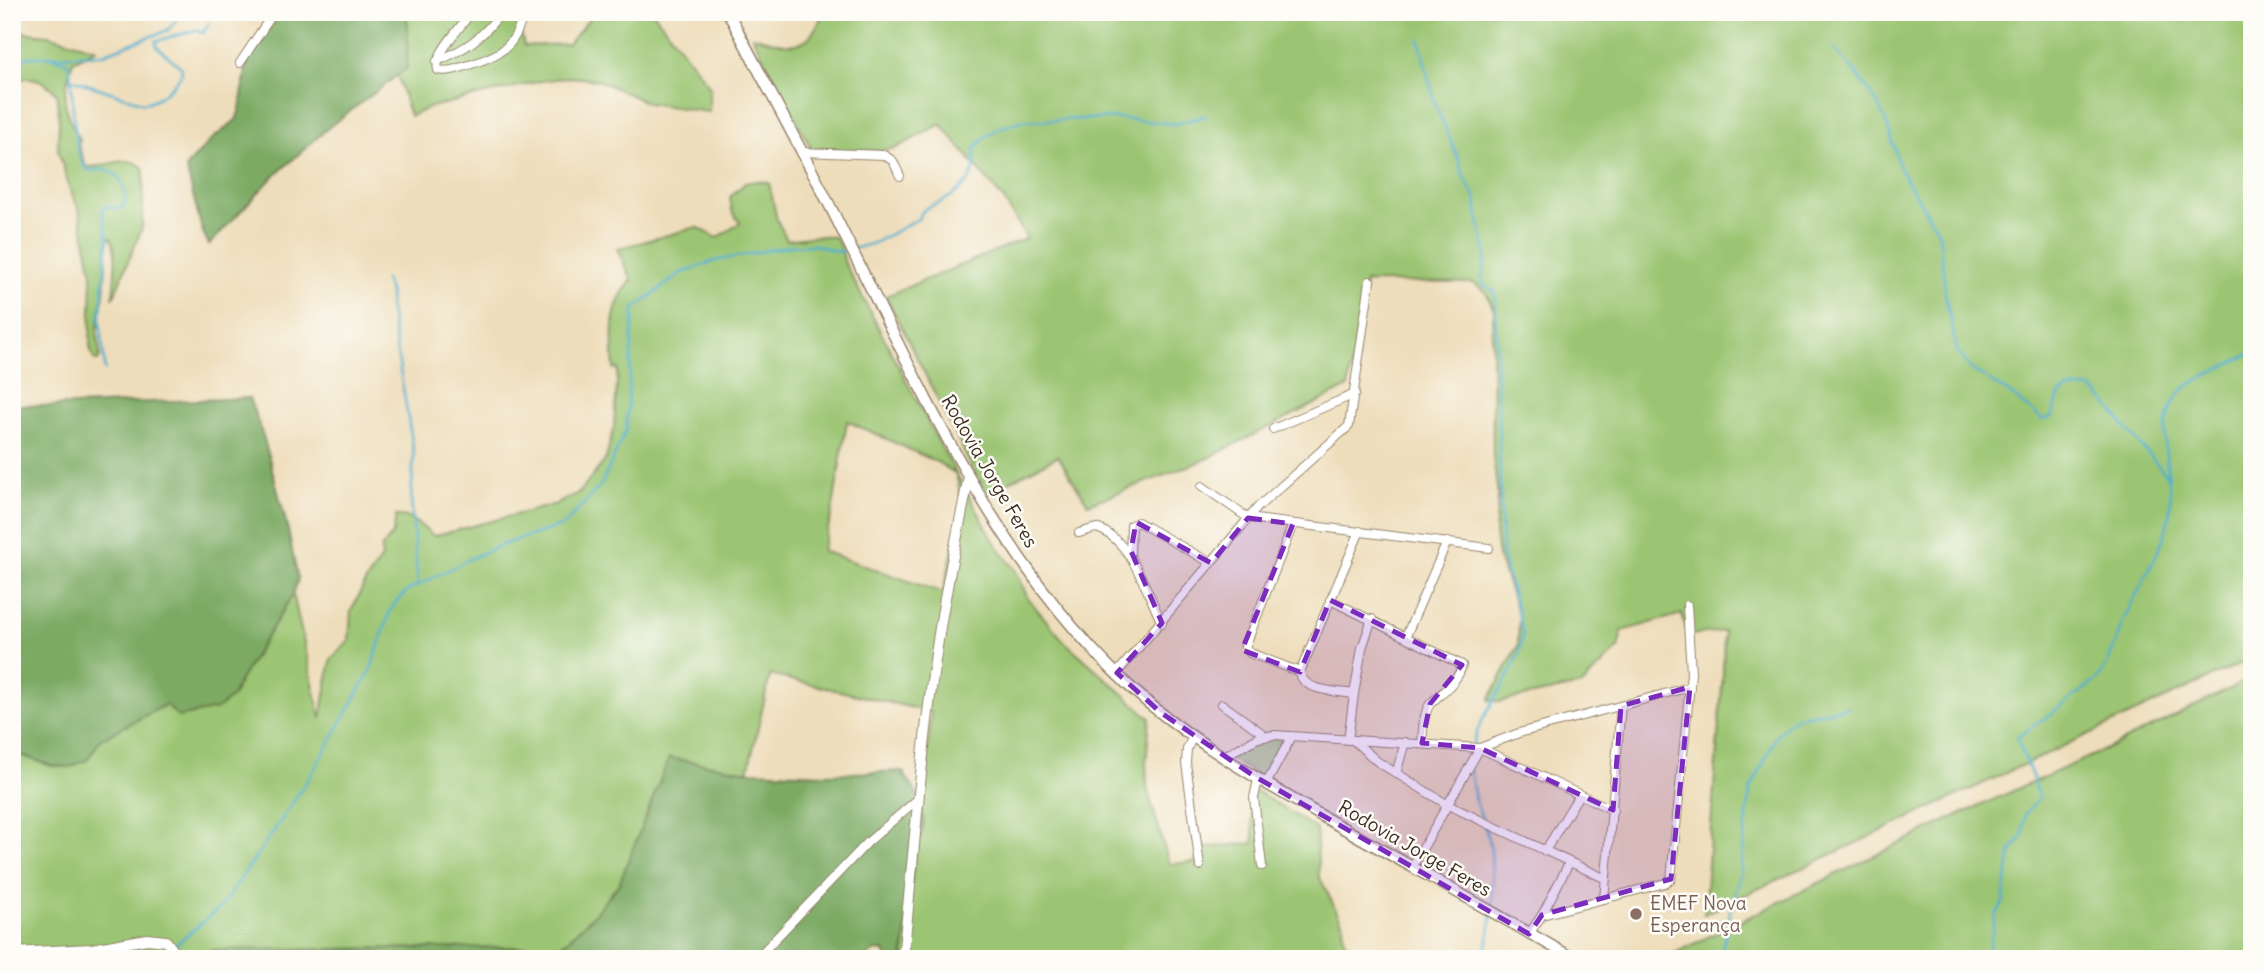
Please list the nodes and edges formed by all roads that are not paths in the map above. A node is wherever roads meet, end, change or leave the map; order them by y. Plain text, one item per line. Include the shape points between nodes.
1 (274, 12) edge
2 (471, 12) edge
3 (500, 12) edge
4 (523, 12) edge
5 (728, 12) edge
6 (437, 61) junction
7 (240, 63) dead end
8 (801, 152) junction
9 (900, 176) dead end
10 (1370, 281) dead end
11 (1355, 394) junction
12 (1273, 429) dead end
13 (970, 476) junction
14 (1202, 486) dead end
15 (1248, 518) junction
16 (1293, 524) junction
17 (1360, 531) junction
18 (1079, 533) dead end
19 (1447, 542) junction
20 (1489, 548) dead end
21 (1130, 557) junction
22 (1211, 563) junction
23 (1330, 600) junction
24 (1688, 605) dead end
25 (1372, 619) junction
26 (1162, 623) junction
27 (1406, 636) junction
28 (1300, 672) junction
29 (1116, 673) junction
30 (1689, 687) junction
31 (1354, 694) junction
32 (1222, 704) dead end
33 (1621, 706) junction
34 (1193, 736) junction
35 (1266, 736) junction
36 (1292, 736) junction
37 (1350, 740) junction
38 (1405, 742) junction
39 (1422, 743) junction
40 (1480, 748) junction
41 (1222, 757) junction
42 (1396, 774) junction
43 (1262, 782) junction
44 (1579, 795) junction
45 (919, 798) junction
46 (1448, 804) junction
47 (1613, 810) junction
48 (1545, 852) junction
49 (1569, 863) junction
50 (1200, 866) dead end
51 (1262, 866) dead end
52 (1412, 867) junction
53 (1606, 878) junction
54 (1604, 899) junction
55 (1542, 915) junction
56 (1529, 933) junction
57 (12, 953) edge
58 (179, 959) edge
59 (756, 959) edge
60 (903, 959) edge
61 (1574, 959) edge

1 - 7 street
2 - 6 street
3 - 6 street via 482,36
4 - 6 street via 515,36 499,53 445,72 438,70
5 - 8 main road, Rodovia Jorge Feres
8 - 9 street via 884,155 893,161
8 - 13 main road, Rodovia Jorge Feres
10 - 11 street
11 - 12 street
11 - 15 street via 1346,430
13 - 29 main road, Rodovia Jorge Feres via 1030,572
13 - 45 street via 939,633
14 - 15 street
15 - 16 street
15 - 22 street
16 - 17 street
16 - 28 street via 1244,645 1250,653
17 - 19 street
17 - 23 street
18 - 21 street via 1096,527 1108,532
19 - 20 street
19 - 27 street
21 - 22 street via 1131,527 1136,522
21 - 26 street
22 - 26 street
23 - 25 street
23 - 28 street
24 - 30 street
25 - 27 street
25 - 31 street
26 - 29 street
27 - 39 street via 1462,664 1427,709
28 - 31 street via 1308,685
29 - 34 main road, Rodovia Jorge Feres
30 - 33 street
30 - 54 street via 1672,876 1665,883
31 - 37 street
32 - 35 street
33 - 40 street
33 - 47 street
34 - 41 main road, Rodovia Jorge Feres
34 - 50 street via 1186,763
35 - 36 street
35 - 41 street
36 - 37 street
36 - 43 street
37 - 38 street
37 - 42 street
38 - 39 street
38 - 42 street
39 - 40 street
40 - 44 street
40 - 46 street
41 - 43 main road, Rodovia Jorge Feres
42 - 46 street
43 - 51 street via 1254,798
43 - 52 main road, Rodovia Jorge Feres
44 - 47 street
44 - 48 street
45 - 59 street via 868,842
45 - 60 street
46 - 48 street
46 - 52 street
47 - 53 street
48 - 49 street
49 - 53 street
49 - 55 street
52 - 56 main road, Rodovia Jorge Feres
53 - 54 street
54 - 55 street
55 - 56 street
56 - 61 main road, Rodovia Jorge Feres
57 - 58 street via 92,949 155,939 166,942

